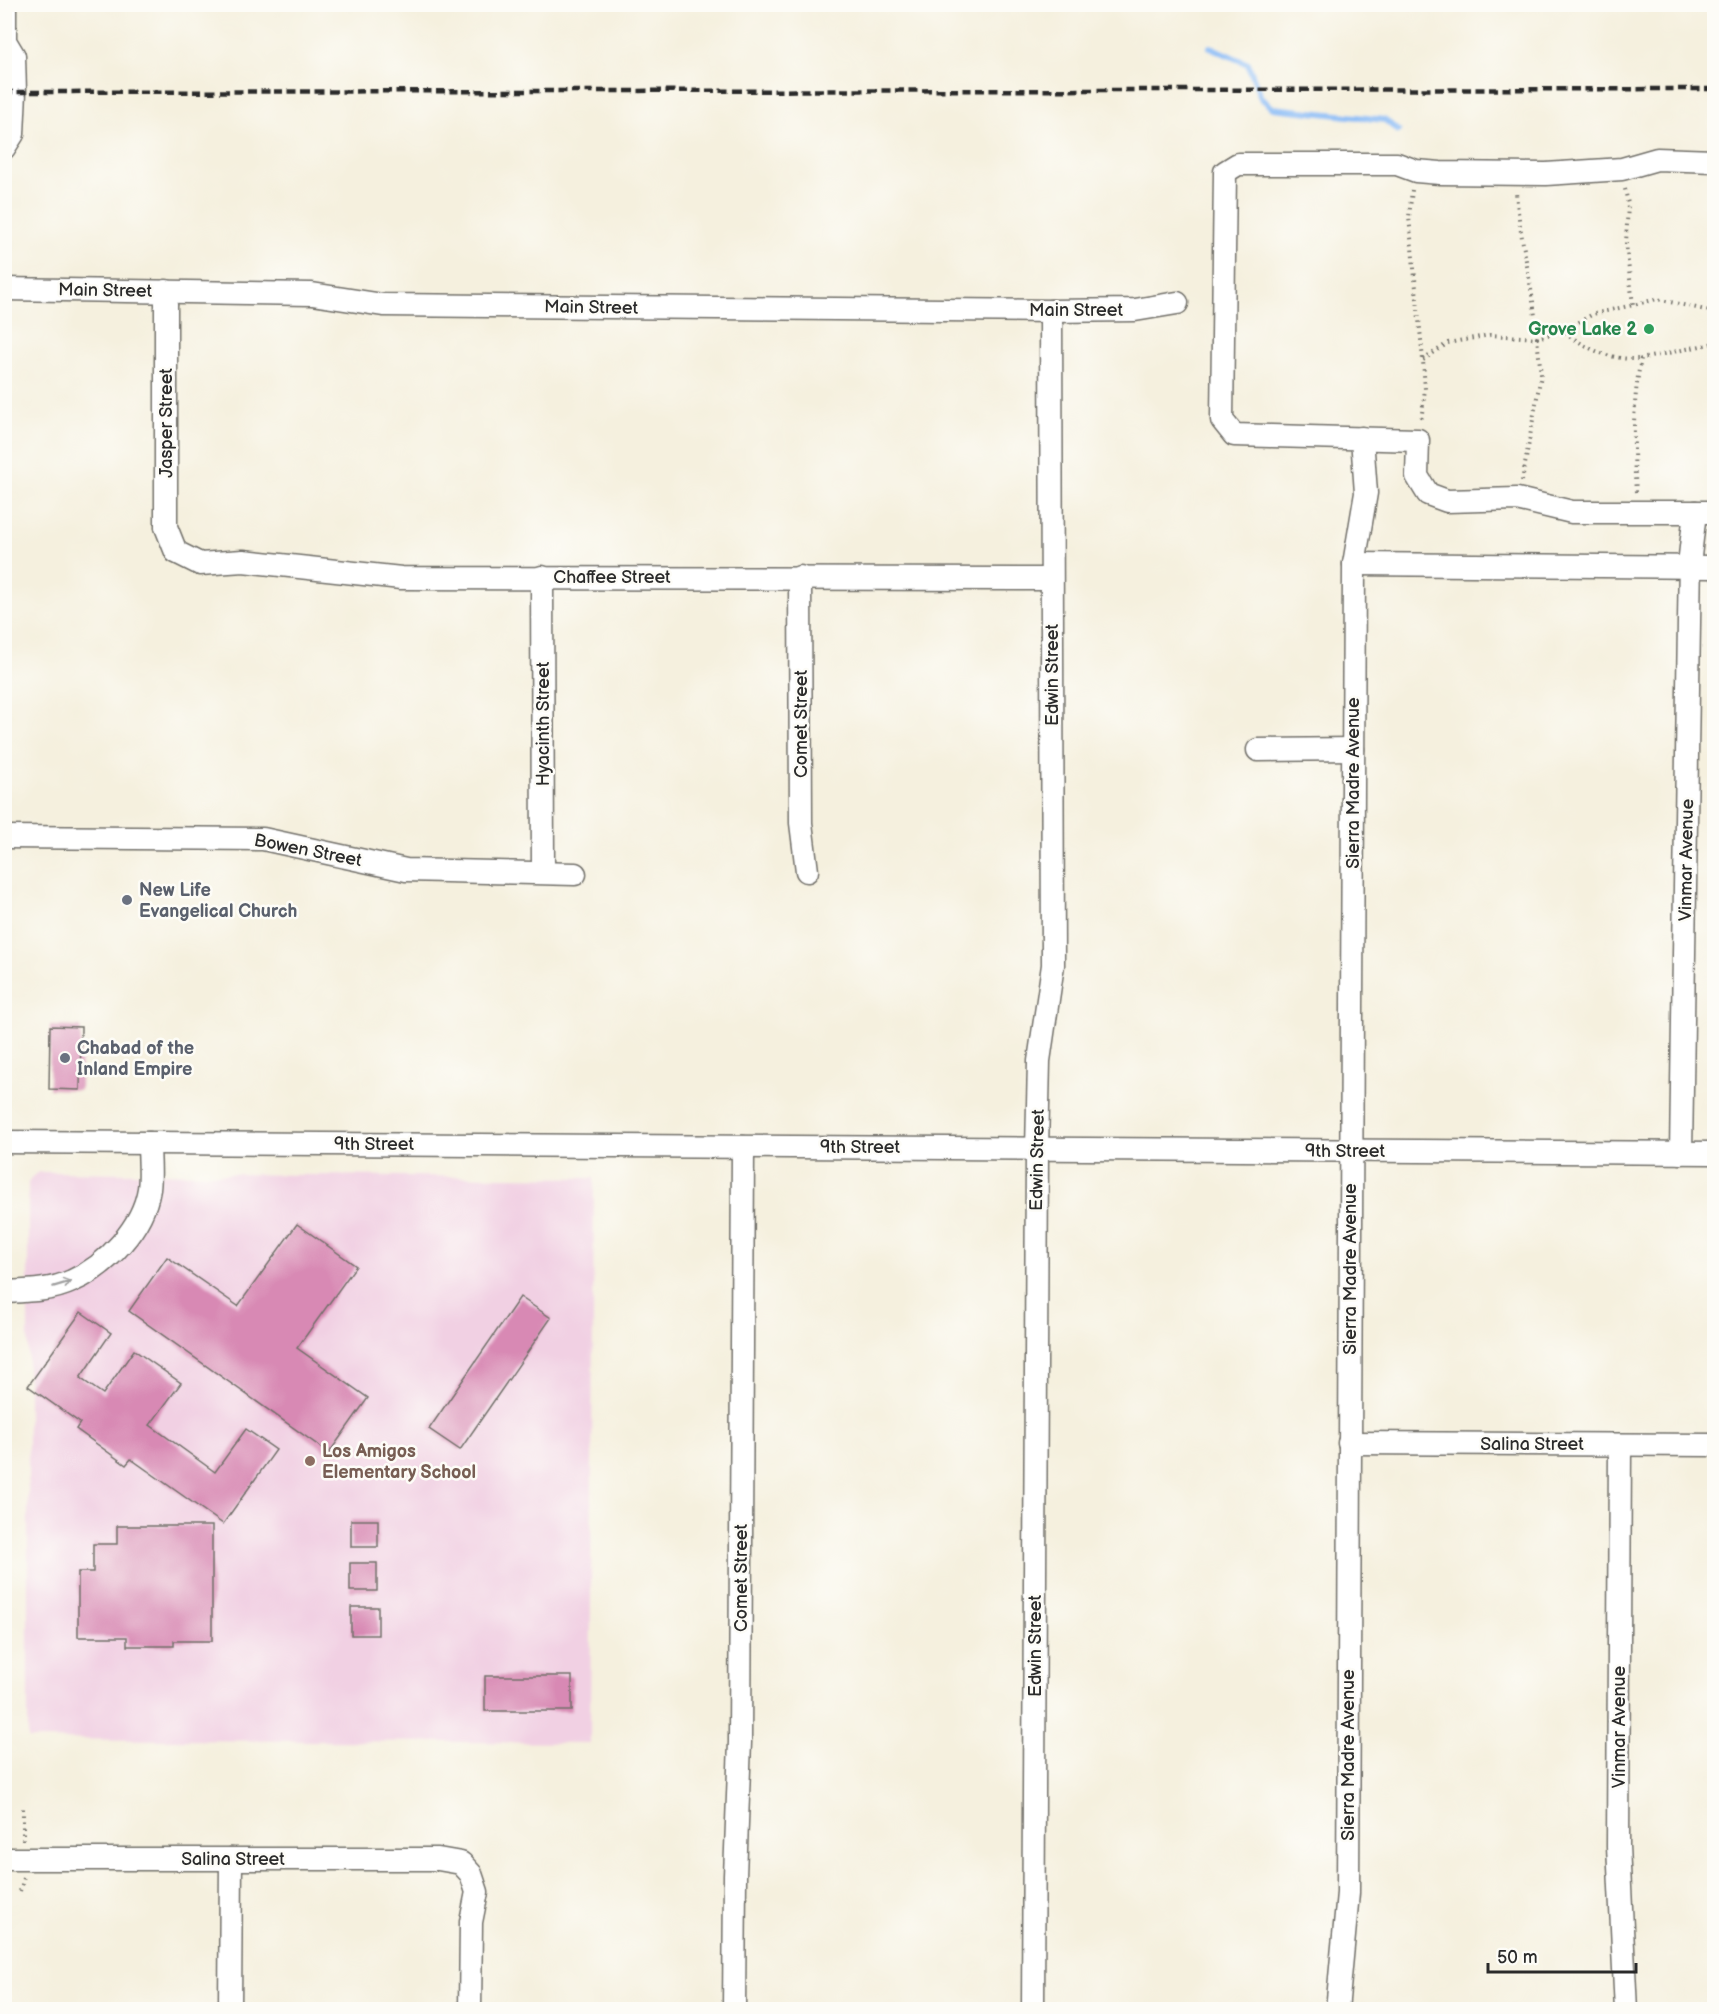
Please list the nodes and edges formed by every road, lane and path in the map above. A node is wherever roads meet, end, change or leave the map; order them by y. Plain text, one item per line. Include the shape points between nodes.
1 (5, 4) edge
2 (5, 41) edge
3 (4, 148) edge
4 (1714, 161) edge
5 (1622, 169) junction
6 (1416, 171) junction
7 (1514, 174) junction
8 (4, 289) edge
9 (166, 291) junction
10 (1177, 303) dead end
11 (1633, 305) junction
12 (1052, 311) junction
13 (1714, 312) edge
14 (1563, 331) junction
15 (1538, 338) junction
16 (1714, 343) edge
17 (1641, 359) junction
18 (1423, 360) junction
19 (1362, 438) junction
20 (1418, 440) junction
21 (1517, 500) junction
22 (1638, 510) junction
23 (1705, 512) edge
24 (176, 552) joint
25 (1354, 564) junction
26 (1690, 567) junction
27 (1714, 567) edge
28 (543, 577) junction
29 (800, 577) junction
30 (1052, 579) junction
31 (1353, 749) junction
32 (1258, 750) dead end
33 (4, 837) edge
34 (543, 872) junction
35 (807, 872) dead end
36 (575, 874) dead end
37 (4, 1142) edge
38 (149, 1143) junction
39 (743, 1147) junction
40 (1037, 1149) junction
41 (1351, 1151) junction
42 (1681, 1153) junction
43 (1714, 1153) edge
44 (4, 1293) edge
45 (1349, 1443) junction
46 (1620, 1445) junction
47 (1714, 1445) edge
48 (4, 1859) edge
49 (231, 1859) junction
50 (230, 2010) edge
51 (470, 2010) edge
52 (734, 2010) edge
53 (1033, 2010) edge
54 (1336, 2010) edge
55 (1626, 2010) edge

1 - 2 street
2 - 3 street via 14,56 15,92 13,134
4 - 5 street via 1657,159
5 - 7 street
5 - 11 path via 1628,204 1626,244
6 - 7 street
6 - 18 path via 1409,217
6 - 19 street via 1397,165 1238,165 1226,172 1222,420 1234,435
7 - 15 path
8 - 9 street, Main Street
9 - 12 street, Main Street via 312,294 383,305
9 - 24 street, Jasper Street via 166,527
10 - 12 street, Main Street via 1135,310
11 - 13 path via 1657,299
11 - 14 path via 1593,314
12 - 30 street, Edwin Street
14 - 15 path
14 - 17 path via 1582,345 1617,360
15 - 18 path via 1490,335 1448,343
15 - 21 path via 1541,375
16 - 17 path
17 - 22 path via 1632,446
18 - 20 path via 1425,389
19 - 20 street
19 - 25 street, Sierra Madre Avenue via 1366,493
20 - 21 street via 1417,476 1428,494 1447,501
21 - 22 street via 1572,512
22 - 23 street
23 - 26 street, Vinmar Avenue
24 - 28 street, Chaffee Street via 200,564 243,561 401,578
25 - 26 street
25 - 31 street, Sierra Madre Avenue
26 - 27 street
26 - 42 street, Vinmar Avenue
28 - 29 street, Chaffee Street
28 - 34 street, Hyacinth Street
29 - 30 street, Chaffee Street
29 - 35 street, Comet Street via 801,823
30 - 40 street, Edwin Street via 1053,965 1039,1061
31 - 32 street
31 - 41 street, Sierra Madre Avenue
33 - 34 street, Bowen Street via 263,839 406,870
34 - 36 street, Bowen Street
37 - 38 street, 9th Street
38 - 39 street, 9th Street
44 -> 38 street via 42,1290 73,1281 124,1242 149,1190
39 - 40 street, 9th Street
39 - 52 street, Comet Street via 740,1730
40 - 41 street, 9th Street
40 - 53 street, Edwin Street
41 - 42 street, 9th Street
41 - 45 street, Sierra Madre Avenue
42 - 43 street, 9th Street
45 - 46 street, Salina Street
45 - 54 street, Sierra Madre Avenue via 1348,1893
46 - 47 street, Salina Street
46 - 55 street, Vinmar Avenue via 1618,1846
48 - 49 street, Salina Street
49 - 50 street
49 - 51 street, Salina Street via 438,1858 461,1863 471,1874 477,1892 471,1922

